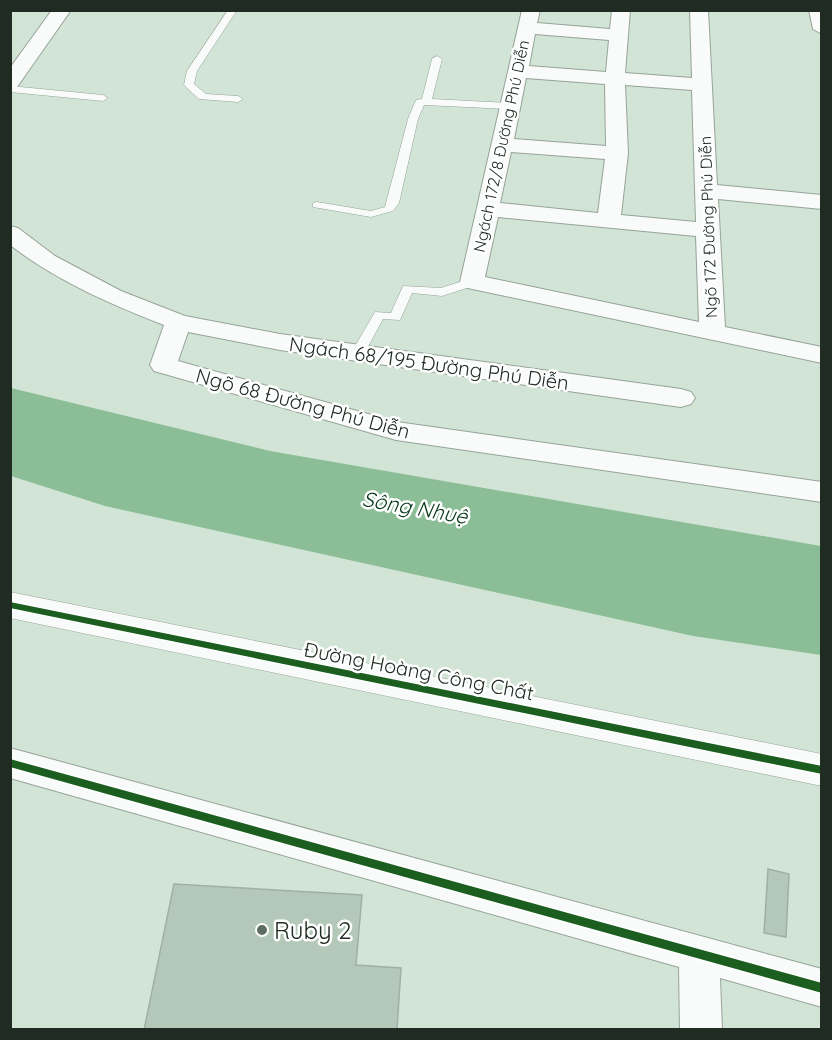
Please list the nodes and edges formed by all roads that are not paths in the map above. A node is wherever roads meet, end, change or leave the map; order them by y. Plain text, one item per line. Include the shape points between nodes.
1 (62, 10) edge
2 (233, 10) edge
3 (621, 10) edge
4 (699, 10) edge
5 (528, 19) edge
6 (620, 35) junction
7 (437, 59) dead end
8 (516, 71) junction
9 (12, 80) edge
10 (615, 80) junction
11 (703, 86) junction
12 (103, 98) dead end
13 (238, 99) dead end
14 (427, 101) junction
15 (509, 106) junction
16 (501, 145) junction
17 (616, 153) junction
18 (707, 191) junction
19 (822, 202) edge
20 (317, 205) dead end
21 (488, 209) junction
22 (609, 220) junction
23 (708, 230) junction
24 (10, 233) edge
25 (472, 282) junction
26 (178, 322) junction
27 (712, 331) junction
28 (358, 353) junction
29 (822, 355) edge
30 (681, 398) dead end
31 (822, 492) edge
32 (10, 605) edge
33 (10, 763) edge
34 (822, 770) edge
35 (699, 953) junction
36 (822, 988) edge
37 (701, 1029) edge

1 - 9 street
2 - 13 lane via 188,79 194,92 203,97
3 - 6 street
4 - 11 street, Ngõ 172 Đường Phú Diễn
5 - 6 street
5 - 8 street, Ngách 172/8 Đường Phú Diễn
6 - 10 street
7 - 14 lane
8 - 10 street
8 - 15 street, Ngách 172/8 Đường Phú Diễn
9 - 12 lane
10 - 11 street
10 - 17 street
11 - 18 street, Ngõ 172 Đường Phú Diễn
14 - 15 lane
14 - 20 lane via 416,108 389,209 371,214
15 - 16 street, Ngách 172/8 Đường Phú Diễn
16 - 17 street
16 - 21 street, Ngách 172/8 Đường Phú Diễn
17 - 22 street
18 - 19 street
18 - 23 street, Ngõ 172 Đường Phú Diễn
21 - 22 street
21 - 25 street, Ngách 172/8 Đường Phú Diễn
22 - 23 street
23 - 27 street, Ngõ 172 Đường Phú Diễn
24 - 26 street via 46,261 112,296
25 - 27 street
25 - 28 lane via 442,292 407,289 396,317 379,315
26 - 28 street, Ngách 68/195 Đường Phú Diễn
26 - 31 street, Ngõ 68 Đường Phú Diễn via 163,365 396,431
27 - 29 street, Ngõ 172 Đường Phú Diễn
28 - 30 street, Ngách 68/195 Đường Phú Diễn
32 - 34 street, Đường Hoàng Công Chất
33 - 35 street
35 - 36 street
35 - 37 street

